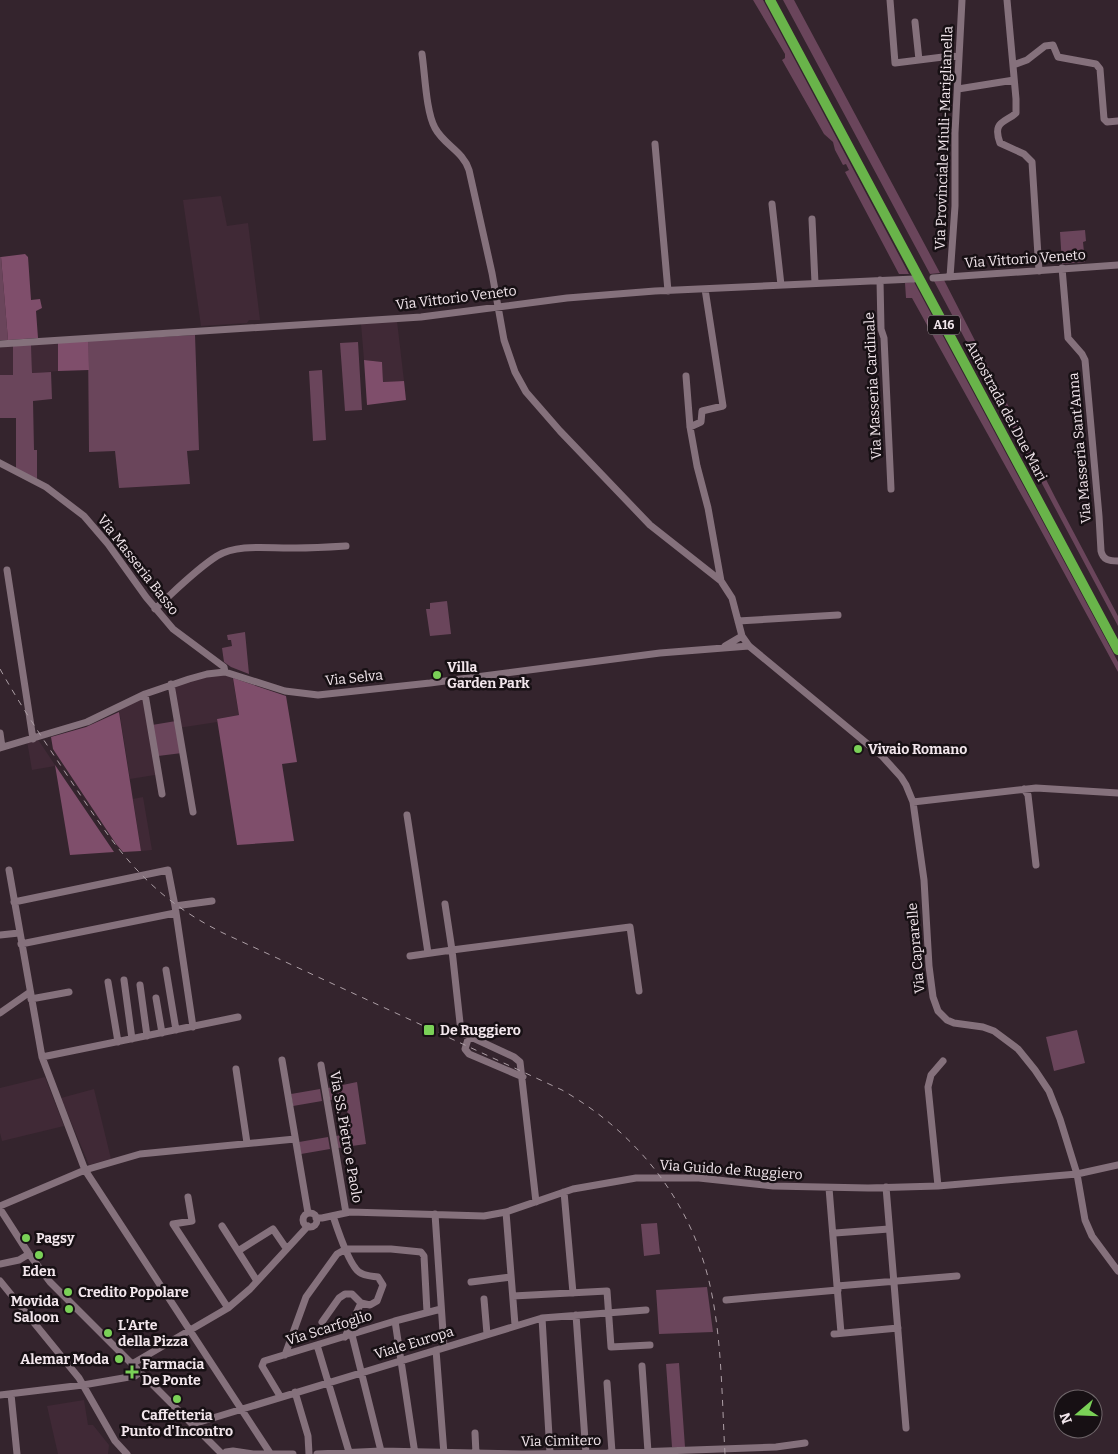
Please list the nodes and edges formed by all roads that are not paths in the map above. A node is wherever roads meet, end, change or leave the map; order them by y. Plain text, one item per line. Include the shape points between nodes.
1 (770, 0) edge
2 (778, 0) edge
3 (890, 0) edge
4 (962, 0) edge
5 (1007, 0) edge
6 (915, 22) dead end
7 (422, 54) dead end
8 (959, 58) junction
9 (919, 60) junction
10 (1013, 65) junction
11 (1014, 80) junction
12 (958, 89) junction
13 (1118, 122) edge
14 (655, 144) dead end
15 (772, 204) dead end
16 (812, 219) dead end
17 (1118, 265) edge
18 (1062, 268) junction
19 (1039, 271) junction
20 (950, 277) junction
21 (933, 278) dead end
22 (914, 279) dead end
23 (880, 280) junction
24 (815, 283) junction
25 (781, 285) junction
26 (705, 289) junction
27 (668, 291) junction
28 (498, 306) junction
29 (0, 344) edge
30 (686, 376) dead end
31 (690, 427) junction
32 (0, 463) edge
33 (891, 490) dead end
34 (346, 546) dead end
35 (1118, 562) edge
36 (7, 570) dead end
37 (721, 580) junction
38 (155, 609) junction
39 (838, 615) dead end
40 (738, 621) junction
41 (742, 636) junction
42 (1118, 636) edge
43 (748, 646) junction
44 (725, 647) junction
45 (1118, 650) edge
46 (225, 672) junction
47 (172, 684) junction
48 (145, 694) junction
49 (0, 733) edge
50 (33, 738) junction
51 (1, 748) edge
52 (1024, 789) junction
53 (1118, 793) edge
54 (162, 794) dead end
55 (913, 802) junction
56 (193, 812) dead end
57 (406, 815) dead end
58 (1036, 865) dead end
59 (9, 870) dead end
60 (212, 901) dead end
61 (14, 902) junction
62 (445, 904) dead end
63 (175, 909) junction
64 (19, 933) junction
65 (0, 935) edge
66 (21, 944) junction
67 (452, 950) junction
68 (428, 953) junction
69 (410, 956) dead end
70 (166, 970) dead end
71 (124, 980) dead end
72 (108, 982) dead end
73 (140, 985) dead end
74 (639, 991) dead end
75 (69, 992) dead end
76 (30, 995) junction
77 (156, 998) dead end
78 (0, 1013) edge
79 (238, 1017) dead end
80 (193, 1026) junction
81 (176, 1030) junction
82 (162, 1033) junction
83 (148, 1036) junction
84 (469, 1036) junction
85 (132, 1039) junction
86 (118, 1042) junction
87 (42, 1057) junction
88 (282, 1060) dead end
89 (944, 1061) dead end
90 (321, 1065) dead end
91 (236, 1069) dead end
92 (523, 1077) junction
93 (295, 1140) junction
94 (247, 1143) junction
95 (1118, 1165) edge
96 (85, 1170) junction
97 (1076, 1174) junction
98 (938, 1186) junction
99 (886, 1187) junction
100 (829, 1188) junction
101 (564, 1192) junction
102 (188, 1197) dead end
103 (536, 1202) junction
104 (0, 1207) edge
105 (506, 1212) junction
106 (308, 1213) junction
107 (346, 1213) junction
108 (435, 1214) junction
109 (333, 1216) junction
110 (316, 1218) junction
111 (222, 1226) dead end
112 (308, 1226) junction
113 (890, 1229) junction
114 (835, 1233) dead end
115 (286, 1248) junction
116 (346, 1249) junction
117 (238, 1251) junction
118 (29, 1254) junction
119 (0, 1264) edge
120 (1118, 1271) edge
121 (956, 1276) dead end
122 (511, 1277) junction
123 (257, 1280) junction
124 (0, 1281) edge
125 (894, 1281) junction
126 (471, 1282) dead end
127 (837, 1288) junction
128 (573, 1294) junction
129 (513, 1296) junction
130 (484, 1299) dead end
131 (726, 1300) dead end
132 (361, 1304) junction
133 (228, 1308) junction
134 (441, 1309) junction
135 (646, 1310) dead end
136 (427, 1312) junction
137 (609, 1313) junction
138 (576, 1315) junction
139 (542, 1318) junction
140 (394, 1321) junction
141 (322, 1322) dead end
142 (515, 1325) junction
143 (898, 1328) junction
144 (190, 1332) junction
145 (487, 1334) junction
146 (348, 1336) junction
147 (317, 1345) junction
148 (650, 1345) dead end
149 (444, 1347) junction
150 (436, 1350) junction
151 (285, 1355) junction
152 (400, 1360) junction
153 (132, 1364) junction
154 (642, 1366) dead end
155 (140, 1372) junction
156 (362, 1372) junction
157 (329, 1382) junction
158 (607, 1383) dead end
159 (83, 1385) junction
160 (295, 1392) junction
161 (11, 1394) junction
162 (0, 1395) edge
163 (280, 1396) junction
164 (242, 1409) junction
165 (193, 1424) junction
166 (906, 1428) dead end
167 (475, 1433) dead end
168 (805, 1443) dead end
169 (381, 1451) junction
170 (350, 1452) junction
171 (648, 1452) junction
172 (270, 1453) edge
173 (415, 1453) edge
174 (476, 1453) edge
175 (555, 1453) edge
176 (586, 1453) edge
177 (607, 1453) edge
178 (16, 1454) edge
179 (127, 1454) edge
180 (223, 1454) edge
181 (254, 1454) edge
182 (293, 1454) edge
183 (309, 1454) edge
184 (317, 1454) edge
185 (444, 1454) edge

1 - 45 highway, Autostrada dei Due Mari / A16
2 - 42 highway, Autostrada dei Due Mari / A16
3 - 9 street via 894,61
4 - 8 street, Via Provinciale Miuli-Mariglianella
5 - 10 street
6 - 9 street
7 - 28 street via 434,126 464,159 469,170
8 - 9 street
8 - 12 street, Via Provinciale Miuli-Mariglianella
10 - 11 street
10 - 13 street via 1053,44 1058,57 1096,64 1100,69 1104,119
11 - 12 street
11 - 19 street via 1016,113 1003,120 997,135 1000,143 1024,154 1032,162
12 - 20 street, Via Provinciale Miuli-Mariglianella
14 - 27 street
15 - 25 street
16 - 24 street
17 - 18 street, Via Vittorio Veneto
18 - 19 street, Via Vittorio Veneto
18 - 35 street, Via Masseria Sant'Anna via 1068,338 1085,360 1101,551 1106,560
19 - 20 street, Via Vittorio Veneto
20 - 21 street, Via Vittorio Veneto
22 - 23 street, Via Vittorio Veneto
23 - 24 street, Via Vittorio Veneto
23 - 33 street, Via Masseria Cardinale
24 - 25 street, Via Vittorio Veneto
25 - 26 street, Via Vittorio Veneto
26 - 27 street, Via Vittorio Veneto
26 - 31 street via 723,406 702,411 702,422
27 - 28 street, Via Vittorio Veneto
28 - 29 street, Via Vittorio Veneto via 421,317
28 - 37 street via 510,358 533,402 650,525
30 - 31 street
31 - 37 street
32 - 38 street, Via Masseria Basso via 46,487 84,516
34 - 38 street via 229,551 194,574
36 - 50 street
37 - 40 street, Via Caprarelle via 732,598
38 - 46 street, Via Masseria Basso via 173,629 224,667
39 - 40 street
40 - 41 street, Via Caprarelle
41 - 43 street, Via Caprarelle
41 - 44 street, Via Selva
43 - 44 street, Via Selva
43 - 55 street, Via Caprarelle via 892,766 906,785
44 - 46 street, Via Selva via 318,695 284,691
46 - 47 street, Via Selva
47 - 48 street, Via Selva
47 - 56 street
48 - 50 street, Via Selva via 87,722
48 - 54 street
49 - 51 street
50 - 51 street, Via Selva
52 - 53 street via 1045,787
52 - 55 street
52 - 58 street via 1028,795
55 - 97 street, Via Caprarelle via 924,880 931,982 938,1011 954,1023 994,1030 1027,1058 1053,1101
57 - 68 street
59 - 61 street
60 - 63 street
61 - 63 street via 168,870
61 - 64 street
62 - 67 street
63 - 66 street
63 - 80 street
64 - 65 street
64 - 66 street
66 - 76 street
67 - 68 street
67 - 74 street via 630,927
67 - 84 street via 459,1032
68 - 69 street
70 - 81 street
71 - 85 street
72 - 86 street
73 - 83 street
75 - 76 street
76 - 78 street
76 - 87 street
77 - 82 street
79 - 80 street
80 - 81 street
81 - 82 street
82 - 83 street
83 - 85 street
84 - 92 street via 518,1060
84 - 92 street via 466,1048 469,1054
85 - 86 street
86 - 87 street
87 - 96 street
88 - 93 street
89 - 98 street via 931,1075 928,1087
90 - 107 street, Via SS. Pietro e Paolo
91 - 94 street
92 - 103 street
93 - 94 street
93 - 106 street
94 - 96 street via 140,1154
95 - 97 street, Via Guido de Ruggiero
96 - 104 street
96 - 144 street
97 - 98 street, Via Guido de Ruggiero
97 - 120 street, Via Caprarelle via 1085,1220 1092,1236
98 - 99 street, Via Guido de Ruggiero
99 - 100 street, Via Guido de Ruggiero
99 - 113 street
100 - 101 street, Via Guido de Ruggiero via 656,1177 607,1182
100 - 127 street
101 - 103 street, Via Guido de Ruggiero
101 - 128 street
102 - 133 street via 192,1221 173,1224
103 - 105 street, Via Guido de Ruggiero
104 - 118 street
105 - 108 street, Via Guido de Ruggiero via 477,1216
105 - 122 street
106 - 110 street
106 - 112 street via 303,1219
107 - 108 street, Via Guido de Ruggiero
107 - 109 street, Via Guido de Ruggiero
108 - 134 street
109 - 110 street, Via Guido de Ruggiero
109 - 116 street
110 - 112 street via 314,1225
111 - 117 street
112 - 115 street
113 - 114 street
113 - 125 street
115 - 117 street via 273,1229
115 - 123 street
116 - 132 street via 357,1271 378,1277 383,1285 377,1301 370,1305
116 - 136 street via 421,1252 424,1256
116 - 151 street via 337,1254 306,1297
117 - 123 street
118 - 119 street
118 - 153 street via 50,1282
121 - 125 street
122 - 126 street
122 - 129 street
123 - 133 street
124 - 159 street
125 - 127 street
125 - 143 street
127 - 131 street
127 - 143 street via 838,1333
128 - 129 street
128 - 137 street via 608,1291
129 - 142 street
130 - 145 street
132 - 141 street via 352,1294 345,1294
132 - 146 street
133 - 144 street
134 - 136 street, Via Scarfoglio
134 - 149 street
135 - 137 street, Viale Europa
136 - 140 street, Via Scarfoglio
137 - 138 street, Viale Europa
137 - 148 street via 611,1347
138 - 139 street, Viale Europa
138 - 176 street
139 - 142 street, Viale Europa
139 - 175 street
140 - 146 street, Via Scarfoglio
140 - 152 street
142 - 145 street, Viale Europa
143 - 166 street
144 - 153 street
144 - 164 street
145 - 149 street, Viale Europa
146 - 147 street, Via Scarfoglio
146 - 156 street
147 - 151 street, Via Scarfoglio
147 - 157 street
149 - 150 street, Viale Europa
150 - 152 street, Viale Europa
150 - 185 street
151 - 163 street, Via Scarfoglio via 262,1364
152 - 156 street, Viale Europa
152 - 173 street
153 - 155 street
154 - 171 street
155 - 159 street via 135,1376
155 - 165 street
156 - 157 street, Viale Europa
156 - 169 street
157 - 160 street, Viale Europa
157 - 170 street
158 - 177 street
159 - 161 street
159 - 179 street via 115,1441
160 - 163 street, Viale Europa
160 - 183 street via 308,1436
161 - 162 street
161 - 178 street
163 - 164 street, Viale Europa
164 - 165 street, Viale Europa
164 - 172 street
165 - 180 street
167 - 174 street
168 - 171 street, Via Cimitero
169 - 170 street, Via Cimitero
169 - 173 street, Via Cimitero
170 - 184 street, Via Cimitero
171 - 177 street, Via Cimitero
172 - 181 street
172 - 182 street
173 - 185 street, Via Cimitero
174 - 175 street, Via Cimitero
174 - 185 street, Via Cimitero
175 - 176 street, Via Cimitero
176 - 177 street, Via Cimitero
180 - 181 street via 233,1451

